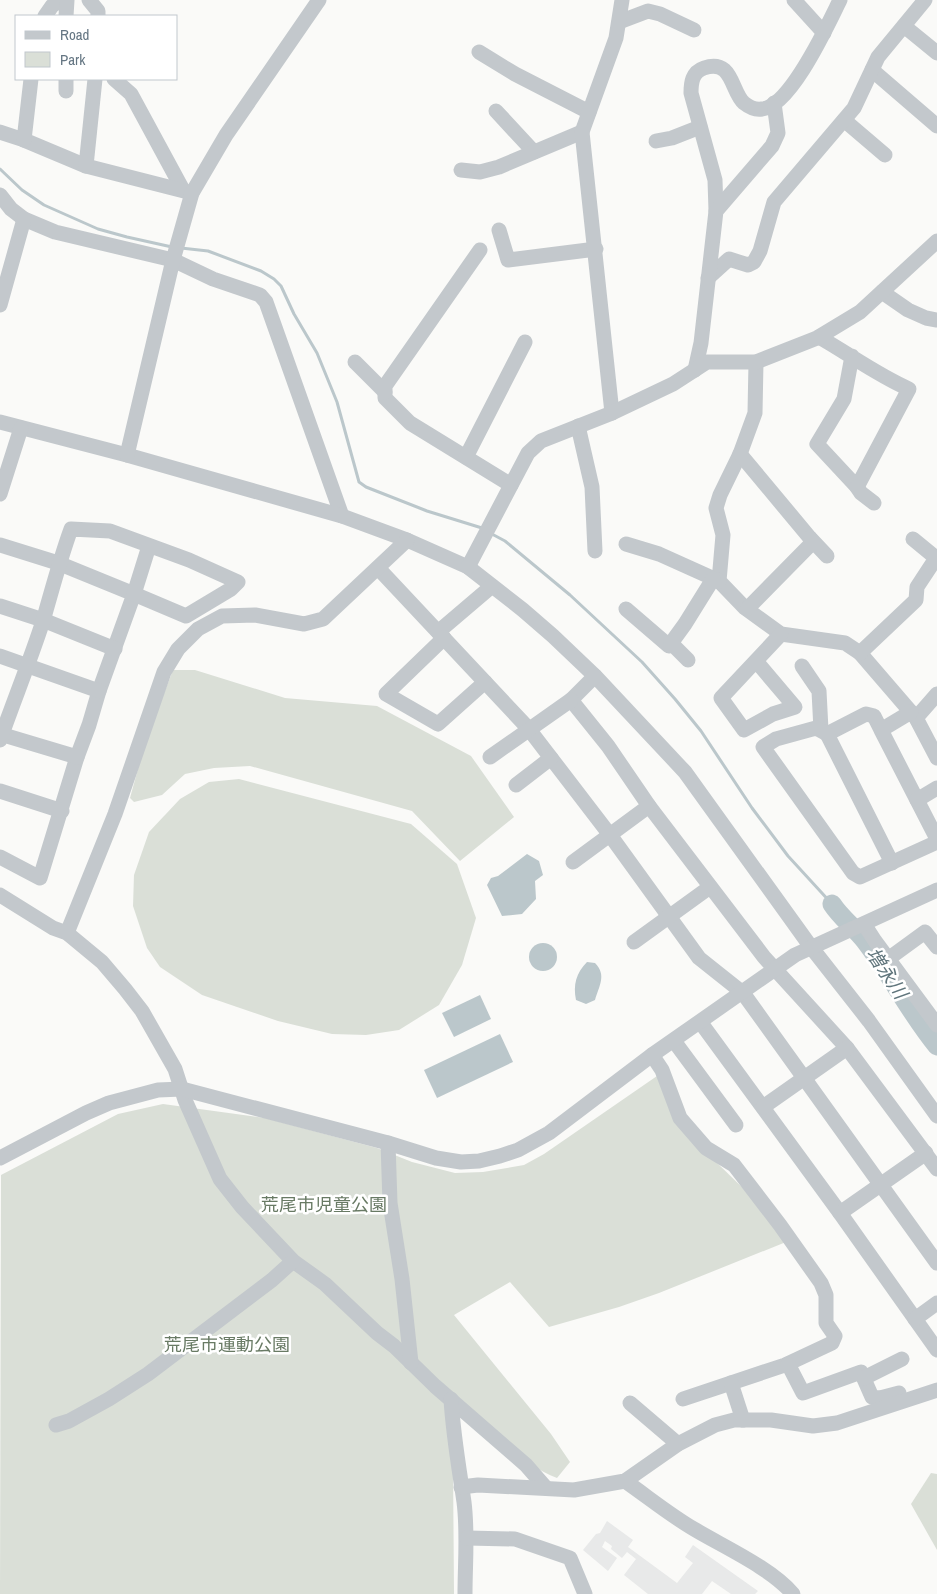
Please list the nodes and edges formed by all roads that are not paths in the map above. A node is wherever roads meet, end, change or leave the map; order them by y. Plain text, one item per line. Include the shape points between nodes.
1 (60, 0) edge
2 (67, 0) edge
3 (89, 0) edge
4 (794, 0) edge
5 (840, 0) edge
6 (925, 0) edge
7 (621, 1) edge
8 (312, 3) edge
9 (46, 15) edge
10 (66, 15) edge
11 (98, 15) edge
12 (618, 22) junction
13 (904, 26) junction
14 (694, 30) dead end
15 (824, 33) junction
16 (479, 52) dead end
17 (937, 53) edge
18 (872, 70) junction
19 (31, 80) edge
20 (95, 80) edge
21 (115, 80) edge
22 (774, 103) junction
23 (496, 111) dead end
24 (589, 112) junction
25 (844, 120) junction
26 (937, 126) edge
27 (700, 127) junction
28 (0, 132) edge
29 (582, 132) junction
30 (24, 140) junction
31 (656, 141) dead end
32 (534, 152) junction
33 (885, 155) dead end
34 (86, 166) junction
35 (461, 170) dead end
36 (187, 191) junction
37 (0, 195) edge
38 (716, 210) junction
39 (24, 219) junction
40 (499, 230) dead end
41 (937, 241) edge
42 (596, 249) junction
43 (480, 250) dead end
44 (173, 259) junction
45 (708, 278) junction
46 (882, 292) junction
47 (0, 305) edge
48 (937, 320) edge
49 (820, 337) junction
50 (525, 342) dead end
51 (852, 356) junction
52 (355, 362) dead end
53 (756, 362) junction
54 (695, 370) junction
55 (385, 392) junction
56 (612, 413) junction
57 (0, 422) edge
58 (578, 426) junction
59 (21, 428) junction
60 (740, 454) junction
61 (127, 455) junction
62 (466, 457) junction
63 (511, 485) junction
64 (857, 487) junction
65 (0, 494) edge
66 (874, 503) dead end
67 (342, 516) junction
68 (810, 538) junction
69 (913, 539) dead end
70 (406, 540) junction
71 (626, 544) dead end
72 (0, 545) edge
73 (149, 546) junction
74 (595, 551) dead end
75 (827, 556) dead end
76 (58, 563) junction
77 (468, 567) junction
78 (378, 568) junction
79 (716, 580) junction
80 (492, 586) junction
81 (134, 594) junction
82 (0, 606) edge
83 (626, 609) dead end
84 (747, 609) junction
85 (43, 620) junction
86 (781, 634) junction
87 (441, 635) junction
88 (671, 643) junction
89 (115, 648) junction
90 (860, 653) junction
91 (0, 656) edge
92 (688, 660) dead end
93 (756, 661) junction
94 (28, 665) junction
95 (802, 666) dead end
96 (595, 676) junction
97 (485, 682) junction
98 (99, 691) junction
99 (937, 694) edge
100 (570, 700) junction
101 (913, 715) junction
102 (529, 729) junction
103 (881, 730) junction
104 (824, 732) junction
105 (1, 736) edge
106 (77, 757) junction
107 (490, 757) dead end
108 (551, 758) junction
109 (937, 758) edge
110 (516, 785) dead end
111 (937, 788) edge
112 (0, 791) edge
113 (917, 800) junction
114 (649, 806) junction
115 (62, 811) junction
116 (610, 835) junction
117 (0, 857) edge
118 (573, 862) dead end
119 (892, 862) junction
120 (710, 887) junction
121 (937, 890) edge
122 (0, 895) edge
123 (669, 916) junction
124 (864, 924) junction
125 (931, 929) edge
126 (67, 933) junction
127 (634, 942) dead end
128 (811, 946) junction
129 (937, 947) edge
130 (888, 959) junction
131 (776, 970) junction
132 (743, 993) junction
133 (701, 1023) junction
134 (937, 1025) edge
135 (674, 1041) junction
136 (847, 1048) junction
137 (652, 1056) junction
138 (806, 1078) junction
139 (182, 1088) junction
140 (763, 1107) junction
141 (937, 1116) edge
142 (736, 1125) dead end
143 (388, 1143) junction
144 (926, 1153) junction
145 (0, 1158) edge
146 (937, 1169) edge
147 (881, 1185) junction
148 (840, 1213) junction
149 (293, 1261) junction
150 (937, 1262) edge
151 (937, 1303) edge
152 (915, 1319) junction
153 (937, 1350) edge
154 (902, 1359) dead end
155 (411, 1363) junction
156 (788, 1364) junction
157 (864, 1378) junction
158 (731, 1383) junction
159 (937, 1390) edge
160 (913, 1398) junction
161 (450, 1399) junction
162 (683, 1399) dead end
163 (630, 1404) dead end
164 (743, 1420) junction
165 (56, 1425) dead end
166 (678, 1444) junction
167 (625, 1481) junction
168 (461, 1487) junction
169 (546, 1488) junction
170 (467, 1538) junction
171 (465, 1594) edge
172 (585, 1594) edge
173 (793, 1594) edge

1 - 9 street
2 - 10 street
3 - 11 street
4 - 15 street
5 - 15 street
6 - 13 street
7 - 12 street
8 - 36 street
12 - 14 street via 648,11
12 - 24 street via 616,38
13 - 17 street
13 - 18 street via 878,57
15 - 22 street via 794,83
16 - 24 street
18 - 25 street via 854,108
18 - 26 street
19 - 30 street
20 - 34 street
21 - 36 street via 131,94
22 - 27 street via 764,109 753,108 743,102 722,69 713,65 700,69 692,79 691,93
22 - 38 street via 778,133 772,146
23 - 32 street
24 - 29 street
25 - 33 street
25 - 45 street via 774,202 754,262 748,265 728,258
27 - 31 street
27 - 38 street via 715,180
28 - 30 street
29 - 32 street
29 - 42 street
30 - 34 street
32 - 35 street via 480,172
34 - 36 street
36 - 44 street via 185,219
37 - 39 street
38 - 45 street
39 - 44 street via 54,232
39 - 47 street
40 - 42 street via 508,260
41 - 46 street
42 - 56 street
43 - 55 street via 385,386
44 - 61 street
44 - 67 street via 213,279 260,295 266,302
45 - 54 street
46 - 48 street via 908,310
46 - 49 street via 860,312
49 - 51 street
49 - 53 street
50 - 62 street
51 - 64 street via 844,399 816,444
51 - 64 street via 908,389
52 - 55 street
53 - 54 street via 707,362
53 - 60 street via 755,413
54 - 56 street
55 - 62 street via 385,398 410,422
56 - 58 street
57 - 59 street
58 - 63 street via 541,441 528,452
58 - 74 street via 592,487
59 - 61 street
59 - 65 street
60 - 68 street
60 - 79 street via 716,508 723,534
61 - 67 street
62 - 63 street
63 - 77 street
64 - 66 street
67 - 70 street
68 - 75 street
68 - 84 street via 811,544
69 - 90 street via 936,558 916,587 916,600
70 - 77 street
70 - 78 street
71 - 79 street via 659,554
72 - 76 street
73 - 76 street via 110,532 71,528
73 - 81 street
73 - 81 street via 238,582 186,616
76 - 81 street
76 - 85 street
77 - 80 street
78 - 87 street
78 - 126 street via 323,620 304,624 255,615 222,616 198,629 178,649 164,672 115,814
79 - 84 street
79 - 88 street
80 - 87 street
80 - 96 street
81 - 89 street
82 - 85 street
83 - 88 street via 669,646
84 - 86 street
85 - 89 street
85 - 94 street
86 - 90 street via 845,643
86 - 93 street
87 - 97 street
87 - 97 street via 386,694 438,724
88 - 92 street
89 - 98 street
90 - 101 street
91 - 94 street
93 - 93 street via 721,698 744,730 773,714 795,707
94 - 98 street
94 - 105 street
95 - 104 street via 819,691
96 - 100 street
96 - 128 street via 685,772
97 - 102 street
98 - 106 street
99 - 101 street
100 - 102 street
100 - 114 street via 608,746
101 - 103 street
101 - 109 street
102 - 107 street
102 - 108 street
103 - 104 street via 874,716 866,714
103 - 113 street
104 - 119 street
104 - 119 street via 816,728 763,746 853,873 860,877
105 - 106 street
106 - 115 street
108 - 110 street
108 - 116 street
111 - 113 street
112 - 115 street
113 - 119 street via 936,836 934,843
114 - 116 street
114 - 120 street
115 - 117 street via 40,878
116 - 118 street
116 - 123 street
120 - 123 street
120 - 131 street
121 - 124 street
122 - 126 street via 53,928
123 - 127 street
123 - 132 street via 699,958
124 - 128 street
124 - 130 street
125 - 129 street
125 - 130 street
126 - 139 street via 102,962 142,1011
128 - 131 street
128 - 141 street
130 - 134 street
131 - 132 street
131 - 136 street
132 - 133 street
132 - 138 street
133 - 135 street
133 - 140 street
135 - 137 street
135 - 142 street
136 - 138 street
136 - 144 street
137 - 143 street via 548,1133 500,1156 461,1162
137 - 156 street via 662,1070 680,1118 706,1148 734,1165 780,1225 826,1295 826,1323 835,1336 832,1343
138 - 140 street
138 - 147 street
139 - 143 street
139 - 145 street via 158,1090 108,1103
139 - 149 street via 184,1100 220,1179
140 - 148 street
143 - 155 street via 390,1203
144 - 146 street
144 - 147 street
147 - 148 street
147 - 150 street
148 - 152 street
149 - 155 street via 324,1284
149 - 165 street via 148,1374 69,1421
151 - 152 street
152 - 153 street
154 - 157 street
155 - 161 street
156 - 157 street via 803,1393 861,1372
156 - 158 street
157 - 160 street via 872,1397 907,1391
158 - 162 street
158 - 164 street
159 - 160 street
160 - 164 street via 837,1424 813,1426
161 - 168 street
161 - 169 street via 526,1465
163 - 166 street
164 - 166 street via 714,1425
166 - 167 street
167 - 169 street via 574,1490
167 - 173 street via 692,1528 760,1568
168 - 169 street
168 - 170 street
170 - 171 street
170 - 172 street via 515,1539 570,1558

